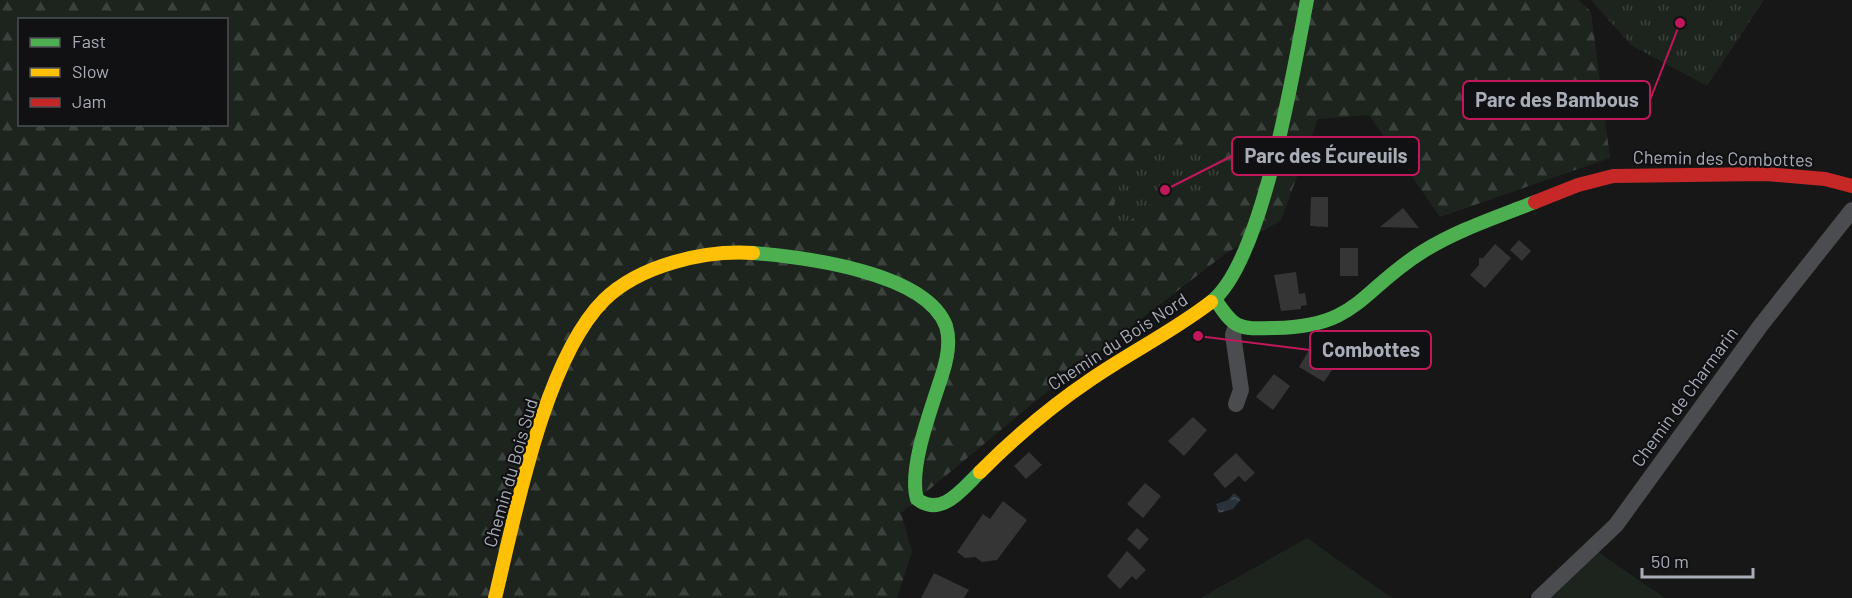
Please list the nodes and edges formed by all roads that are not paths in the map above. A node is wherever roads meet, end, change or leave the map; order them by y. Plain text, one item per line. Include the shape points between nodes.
1 (1307, 0) edge
2 (1852, 186) edge
3 (1852, 210) edge
4 (1215, 299) junction
5 (1236, 326) junction
6 (1236, 404) dead end
7 (914, 489) joint
8 (495, 598) edge
9 (1539, 598) edge

1 - 4 street, Chemin du Bois Nord via 1276,154 1246,246
2 - 5 street, Chemin des Combottes via 1826,179 1766,174 1613,176 1578,185 1448,237 1419,254 1343,317 1294,328 1251,330
3 - 9 street, Chemin de Charmarin via 1761,325 1616,525
4 - 5 street
4 - 7 street, Chemin du Bois Nord via 1060,401 1022,431 950,500 930,507 917,499
5 - 6 street via 1233,335 1241,390
7 - 8 street, Chemin du Bois Sud via 927,418 944,368 947,344 947,330 926,299 864,274 792,257 730,252 679,261 607,297 571,346 532,449

